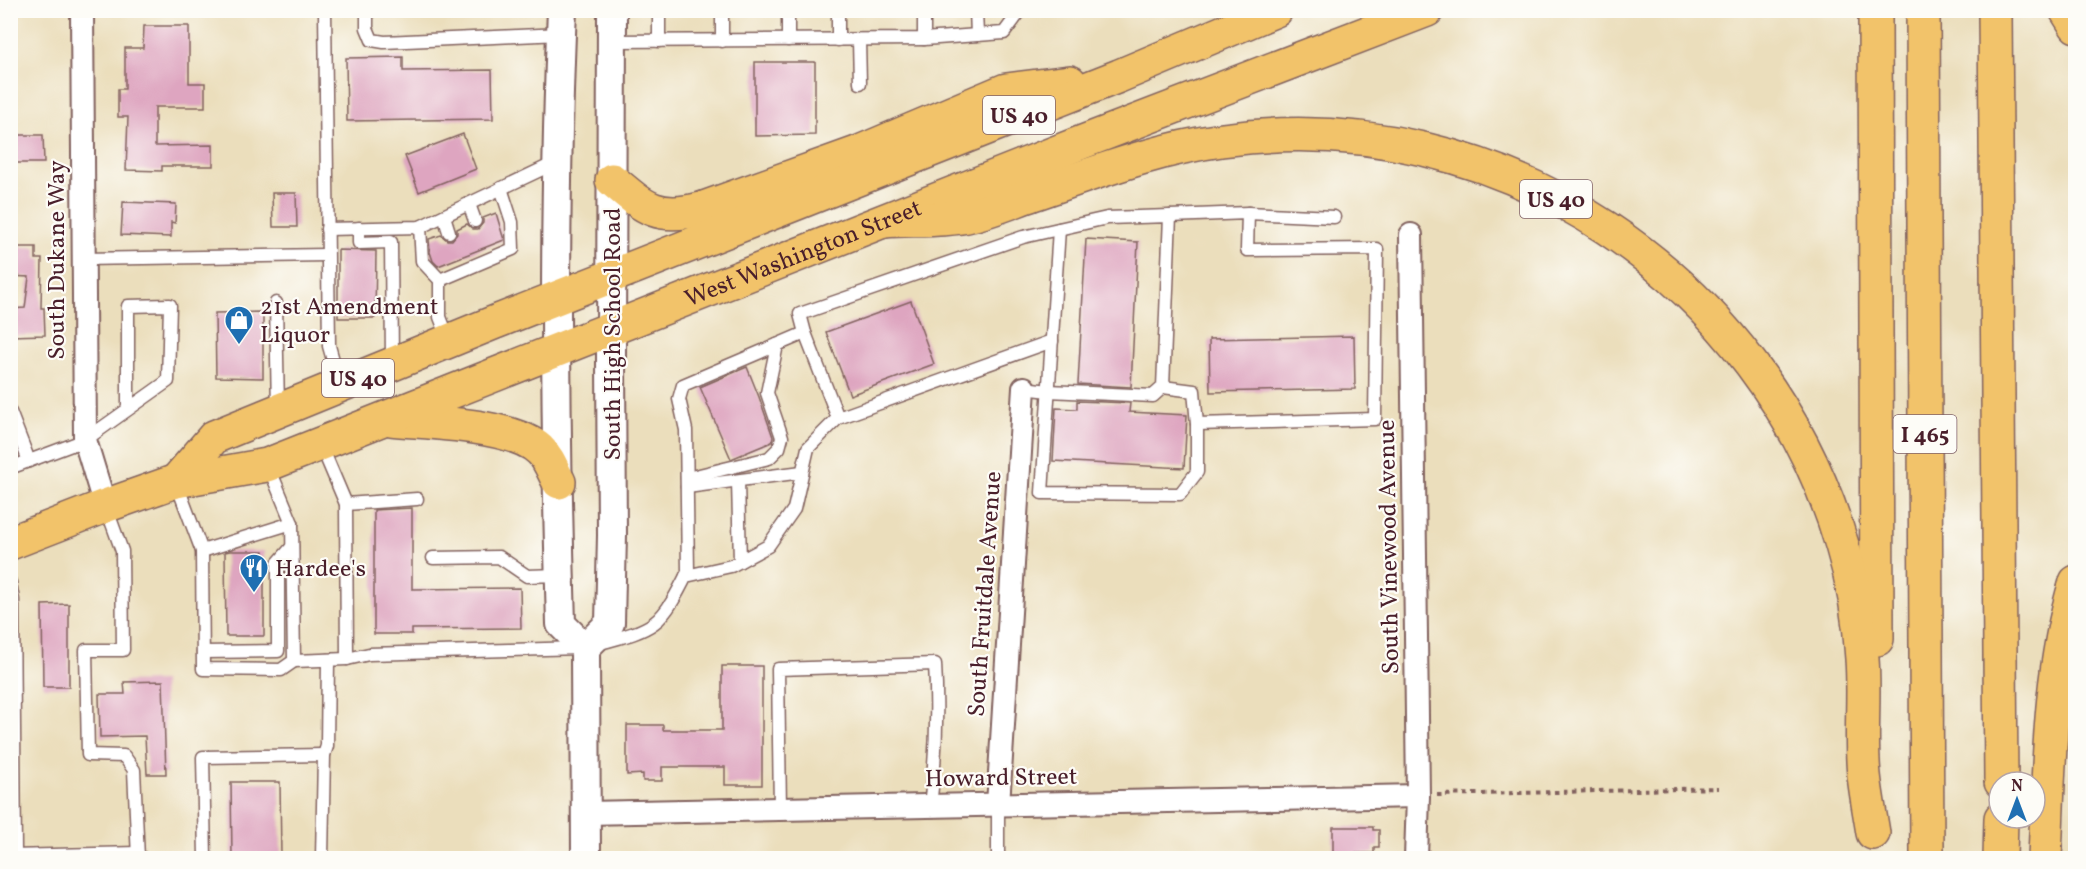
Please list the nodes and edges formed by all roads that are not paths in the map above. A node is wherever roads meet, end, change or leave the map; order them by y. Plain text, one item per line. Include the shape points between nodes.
1 (82, 10) edge
2 (325, 10) edge
3 (367, 10) edge
4 (612, 10) edge
5 (659, 10) edge
6 (722, 10) edge
7 (788, 10) edge
8 (838, 10) edge
9 (924, 10) edge
10 (976, 10) edge
11 (1022, 10) edge
12 (1275, 10) edge
13 (1427, 10) edge
14 (1875, 10) edge
15 (1923, 10) edge
16 (1995, 10) edge
17 (2066, 10) edge
18 (562, 22) edge
19 (2076, 26) edge
20 (977, 36) junction
21 (924, 39) junction
22 (722, 40) junction
23 (788, 40) junction
24 (838, 40) junction
25 (859, 40) junction
26 (612, 41) junction
27 (660, 41) junction
28 (1119, 76) junction
29 (860, 83) dead end
30 (559, 162) junction
31 (612, 180) junction
32 (501, 189) junction
33 (469, 204) junction
34 (1248, 213) junction
35 (444, 216) junction
36 (1170, 216) junction
37 (1334, 217) dead end
38 (885, 220) junction
39 (475, 221) dead end
40 (420, 227) junction
41 (358, 228) junction
42 (327, 229) junction
43 (1059, 229) junction
44 (449, 232) dead end
45 (1411, 235) dead end
46 (327, 255) junction
47 (458, 258) dead end
48 (83, 259) junction
49 (463, 271) junction
50 (612, 276) junction
51 (440, 280) junction
52 (556, 298) junction
53 (276, 303) dead end
54 (611, 329) junction
55 (805, 333) junction
56 (449, 340) junction
57 (1052, 341) junction
58 (777, 345) junction
59 (557, 351) junction
60 (392, 364) junction
61 (340, 385) junction
62 (1163, 387) junction
63 (1024, 388) joint
64 (1049, 391) junction
65 (128, 409) junction
66 (278, 410) junction
67 (10, 412) edge
68 (838, 418) junction
69 (387, 419) junction
70 (1197, 424) junction
71 (85, 440) junction
72 (321, 444) junction
73 (29, 461) junction
74 (267, 465) junction
75 (10, 468) edge
76 (802, 472) junction
77 (176, 481) junction
78 (738, 481) junction
79 (559, 482) junction
80 (687, 483) junction
81 (417, 499) dead end
82 (346, 504) junction
83 (105, 506) junction
84 (292, 523) junction
85 (10, 543) edge
86 (292, 547) junction
87 (202, 551) junction
88 (433, 558) dead end
89 (740, 561) junction
90 (559, 575) junction
91 (686, 576) junction
92 (10, 582) edge
93 (2076, 582) edge
94 (585, 648) junction
95 (203, 652) junction
96 (346, 659) junction
97 (328, 660) junction
98 (294, 661) junction
99 (324, 755) junction
100 (2001, 770) edge
101 (1418, 796) junction
102 (998, 805) junction
103 (930, 806) junction
104 (780, 809) junction
105 (586, 813) junction
106 (2001, 830) edge
107 (1874, 845) edge
108 (13, 856) edge
109 (73, 856) edge
110 (138, 856) edge
111 (205, 858) edge
112 (322, 858) edge
113 (586, 858) edge
114 (998, 858) edge
115 (1416, 858) edge
116 (1927, 858) edge
117 (2001, 858) edge
118 (2046, 858) edge

1 - 48 street, South Dukane Way
2 - 42 lane
3 - 18 lane via 372,40 384,42
4 - 26 street, South High School Road
5 - 27 lane
6 - 22 lane
7 - 23 lane
8 - 24 lane
9 - 21 lane
10 - 20 lane
11 - 20 lane via 1004,33
12 - 28 main road, West Washington Street / US 40
13 - 38 main road, West Washington Street
14 - 107 main road via 1878,775
15 - 116 main road, I 465
16 - 100 main road
17 - 19 main road
18 - 30 street
20 - 21 lane
21 - 25 lane
22 - 23 lane
22 - 27 lane
23 - 24 lane
24 - 25 lane
25 - 29 lane
26 - 27 lane
26 - 31 street, South High School Road
28 - 31 main road via 1006,90 857,153 683,214 666,214 644,205
28 - 50 main road, West Washington Street / US 40
30 - 32 lane
30 - 52 street
31 - 50 street, South High School Road
32 - 33 lane
32 - 49 lane via 512,222 513,249 487,254
33 - 35 lane
33 - 39 lane
34 - 36 lane
34 - 37 lane
34 - 70 lane via 1247,250 1377,249 1375,419
35 - 40 lane
35 - 44 lane
36 - 43 lane via 1107,218
36 - 62 lane
38 - 54 main road, West Washington Street
38 - 107 main road, US 40 via 969,216 1137,159 1220,140 1311,135 1413,146 1480,166 1547,194 1618,235 1656,262 1694,297 1745,353 1787,416 1816,474 1842,544 1857,616 1862,659 1864,775
40 - 41 lane
40 - 51 lane via 422,261
41 - 42 lane
41 - 60 lane via 359,243 391,242
42 - 46 lane
43 - 55 lane via 1023,237 800,314
43 - 57 lane
45 - 101 street, South Vinewood Avenue
46 - 48 lane
46 - 61 lane via 329,346
47 - 49 lane
48 - 71 street, South Dukane Way
49 - 51 lane
50 - 52 main road, West Washington Street / US 40
50 - 54 street, South High School Road
51 - 56 lane via 440,316
52 - 56 main road, West Washington Street / US 40
52 - 59 street
53 - 66 lane
54 - 59 main road, West Washington Street
54 - 94 street, South High School Road via 610,623
55 - 58 lane
55 - 68 lane
56 - 60 main road, West Washington Street / US 40
57 - 64 lane
57 - 68 lane
58 - 80 lane via 683,385 679,399 686,430
58 - 80 lane via 767,393 782,436 779,448 769,458
59 - 69 main road, West Washington Street
59 - 79 street
60 - 61 main road, West Washington Street / US 40
61 - 66 main road, West Washington Street / US 40
62 - 64 lane via 1153,396
62 - 70 lane via 1194,391
63 - 64 lane
63 - 102 street, South Fruitdale Avenue
64 - 70 lane via 1042,493 1180,494 1197,472
65 - 65 lane via 168,381 170,305 128,306
65 - 71 lane
66 - 77 main road, West Washington Street / US 40 via 214,436
67 - 73 lane
68 - 76 lane via 807,448
69 - 72 main road, West Washington Street
69 - 79 main road via 510,434 539,449
71 - 73 lane
71 - 83 street, South Dukane Way
72 - 74 main road, West Washington Street
72 - 82 lane
73 - 75 lane
74 - 77 main road, West Washington Street
74 - 84 lane
76 - 78 lane
76 - 89 lane via 794,509 768,546
77 - 83 main road, West Washington Street
77 - 87 lane
78 - 80 lane
78 - 89 lane
79 - 90 street
80 - 91 lane
81 - 82 lane
82 - 96 lane
83 - 85 main road, West Washington Street
83 - 110 lane via 122,551 123,650 86,650 88,755 124,756 134,770
84 - 86 lane
84 - 87 lane
86 - 95 lane via 278,563 278,651
86 - 98 lane
87 - 95 lane
88 - 90 lane via 499,557 526,576
89 - 91 lane
90 - 94 street via 561,624
91 - 94 lane via 656,622 643,630
92 - 108 lane
93 - 118 main road via 2060,647 2050,749
94 - 96 lane via 369,654
94 - 105 street
95 - 98 lane via 203,669 281,670
96 - 97 lane
97 - 98 lane
97 - 99 lane
99 - 111 lane via 203,757
99 - 112 lane
101 - 102 street, Howard Street
101 - 115 street, South Vinewood Avenue
102 - 103 street, Howard Street
102 - 114 lane
103 - 104 street, Howard Street
103 - 104 lane via 936,760 935,664 778,669
104 - 105 street, Howard Street
105 - 113 street
106 - 117 main road
108 - 109 lane
109 - 110 lane

